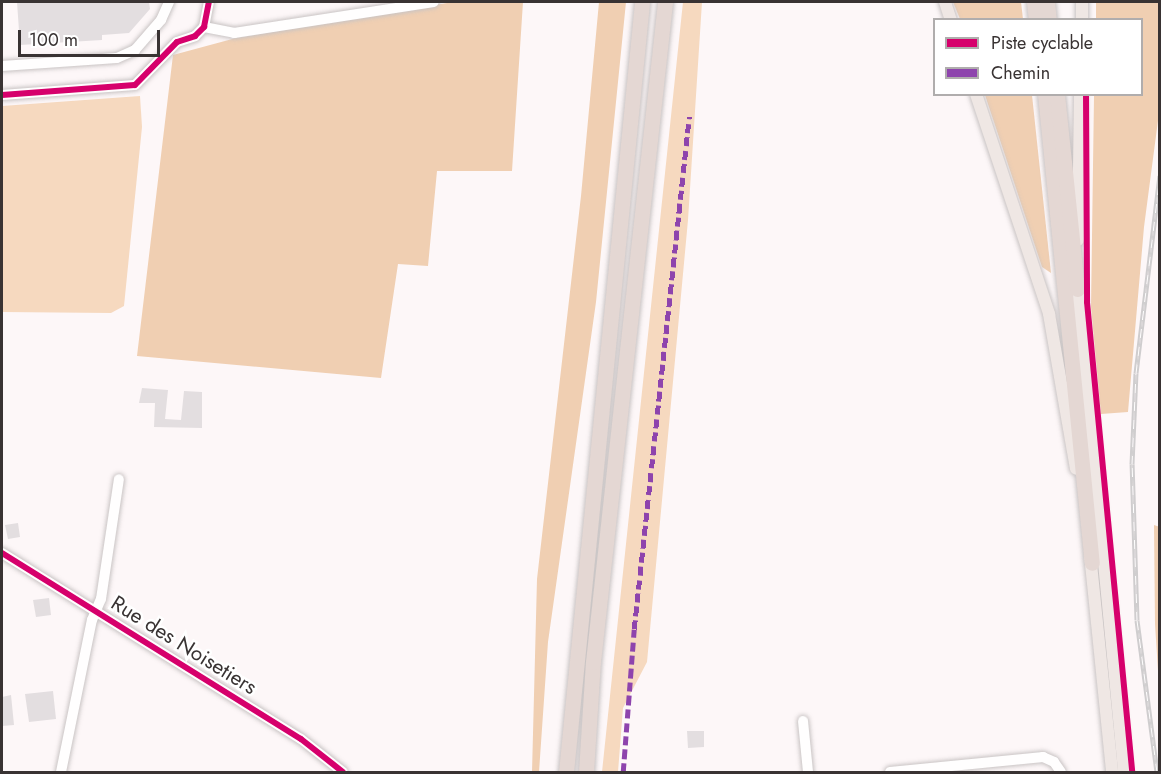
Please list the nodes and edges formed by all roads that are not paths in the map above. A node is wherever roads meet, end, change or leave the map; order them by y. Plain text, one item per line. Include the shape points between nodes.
1 (209, 2) edge
2 (434, 2) edge
3 (642, 2) edge
4 (665, 2) edge
5 (945, 2) edge
6 (1034, 2) edge
7 (1047, 2) edge
8 (1082, 2) edge
9 (172, 3) edge
10 (950, 18) edge
11 (1036, 18) edge
12 (1049, 18) edge
13 (1082, 18) edge
14 (204, 27) junction
15 (2, 66) edge
16 (2, 95) edge
17 (977, 96) edge
18 (1045, 96) edge
19 (1057, 96) edge
20 (1080, 96) edge
21 (1077, 289) junction
22 (119, 479) dead end
23 (2, 553) edge
24 (1092, 563) junction
25 (96, 609) junction
26 (803, 721) dead end
27 (61, 772) edge
28 (343, 772) edge
29 (566, 772) edge
30 (586, 772) edge
31 (808, 772) edge
32 (890, 772) edge
33 (1060, 772) edge
34 (1112, 772) edge
35 (1124, 772) edge

1 - 14 street
2 - 14 street via 234,33
3 - 29 highway
4 - 30 highway via 593,662
5 - 10 main road
6 - 11 highway
7 - 12 highway
8 - 13 main road
9 - 15 street via 135,50 117,58
14 - 16 street via 195,36 177,42 135,85
17 - 24 main road via 1054,335
18 - 24 highway
19 - 21 highway
20 - 21 main road
21 - 35 main road
22 - 25 street
23 - 25 street, Rue des Noisetiers
24 - 34 main road
25 - 27 street
25 - 28 street, Rue des Noisetiers via 301,739
26 - 31 street
32 - 33 street via 1043,758 1054,762

